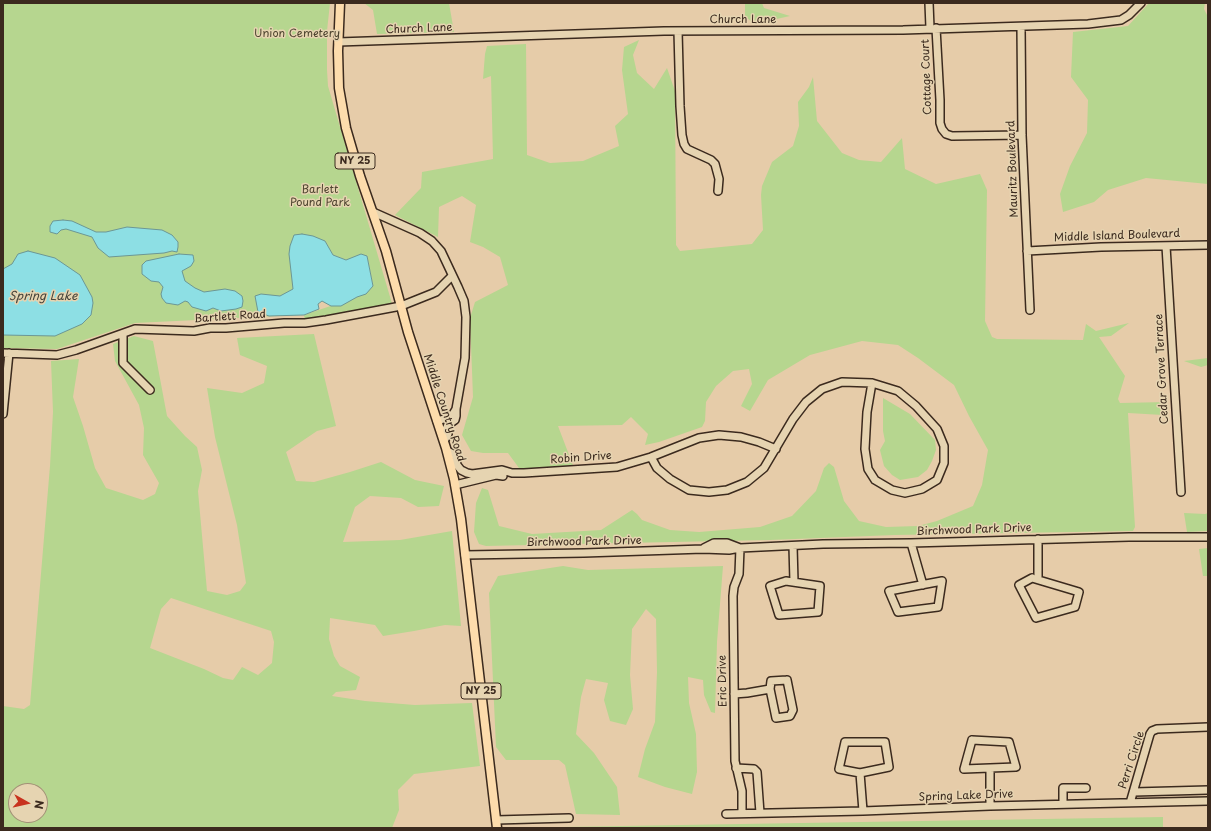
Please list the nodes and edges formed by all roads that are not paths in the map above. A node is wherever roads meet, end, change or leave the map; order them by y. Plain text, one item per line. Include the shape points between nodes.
1 (340, 3) edge
2 (929, 3) edge
3 (1141, 3) edge
4 (1021, 27) junction
5 (933, 28) junction
6 (678, 31) junction
7 (338, 42) junction
8 (1022, 135) junction
9 (718, 191) dead end
10 (373, 212) junction
11 (1208, 245) edge
12 (1166, 246) junction
13 (1027, 251) junction
14 (452, 276) junction
15 (401, 306) junction
16 (1030, 310) dead end
17 (123, 334) junction
18 (6, 353) edge
19 (872, 383) junction
20 (150, 390) dead end
21 (456, 409) junction
22 (3, 414) edge
23 (437, 421) junction
24 (444, 441) junction
25 (776, 449) junction
26 (447, 450) junction
27 (651, 457) junction
28 (512, 473) junction
29 (455, 485) junction
30 (1181, 492) dead end
31 (1208, 537) edge
32 (1038, 540) junction
33 (911, 543) junction
34 (793, 546) junction
35 (740, 548) junction
36 (465, 555) junction
37 (1038, 579) junction
38 (794, 582) junction
39 (923, 585) junction
40 (770, 689) junction
41 (734, 694) junction
42 (1208, 727) edge
43 (736, 768) junction
44 (990, 768) junction
45 (860, 773) junction
46 (1086, 788) dead end
47 (1208, 790) edge
48 (1134, 792) junction
49 (1208, 801) edge
50 (1130, 803) junction
51 (1063, 804) junction
52 (990, 806) junction
53 (863, 811) junction
54 (742, 813) junction
55 (760, 813) junction
56 (726, 814) dead end
57 (569, 818) dead end
58 (497, 824) edge

1 - 7 main road, Middle Country Road / NY 25
2 - 5 street, Cottage Court
3 - 4 street, Church Lane via 1121,20
4 - 5 street, Church Lane
4 - 8 street, Mauritz Boulevard
5 - 6 street, Church Lane
5 - 8 street, Cottage Court via 940,123 946,134
6 - 7 street, Church Lane
6 - 9 street via 684,144 687,149 715,164 719,179
7 - 10 main road, Middle Country Road / NY 25 via 339,88 343,114
8 - 13 street, Mauritz Boulevard
10 - 14 street via 432,241 441,251
10 - 15 main road, Middle Country Road / NY 25
11 - 12 street, Middle Island Boulevard
12 - 13 street, Middle Island Boulevard
12 - 30 street, Cedar Grove Terrace
13 - 16 street, Mauritz Boulevard
14 - 15 street, Bartlett Road via 436,292
14 - 21 street via 464,301 466,317 465,358
15 - 17 street, Bartlett Road via 305,323 194,331 135,329
15 - 23 main road, Middle Country Road / NY 25
17 - 18 street, Bartlett Road via 57,355
17 - 20 street via 123,363
18 - 22 street
19 - 19 street via 865,449 868,468 875,480 892,490 905,493 922,489 937,480 944,463 944,446 937,429 898,391
19 - 25 street via 842,382 822,389 806,402
21 - 23 street via 447,418
21 - 24 street via 455,420 448,425 448,434
23 - 24 main road, Middle Country Road / NY 25
24 - 26 main road, Middle Country Road / NY 25
25 - 27 street, Robin Drive via 741,437 719,435 699,438
25 - 27 street via 764,468 747,482 727,490 709,492 689,490 670,479 657,468
26 - 28 street, Robin Drive via 454,455 457,465 467,473 502,470
26 - 29 main road, Middle Country Road / NY 25
27 - 28 street, Robin Drive via 617,467
28 - 29 street, Robin Drive
29 - 36 main road, Middle Country Road / NY 25
31 - 32 street, Birchwood Park Drive
32 - 33 street, Birchwood Park Drive
32 - 37 street
33 - 34 street, Birchwood Park Drive
33 - 39 street
34 - 35 street, Birchwood Park Drive
34 - 38 street
35 - 36 street, Birchwood Park Drive via 723,553 703,549
35 - 41 street, Eric Drive via 739,574 733,596
36 - 58 main road, Middle Country Road / NY 25
37 - 37 street via 1032,578 1019,585 1036,618 1075,607 1079,592
38 - 38 street via 770,586 779,615 818,612 820,586
39 - 39 street via 889,591 898,612 938,607 942,582
40 - 40 street via 776,718 790,716 792,710 787,680 771,681
40 - 41 street
41 - 43 street, Eric Drive
42 - 48 street, Perri Circle via 1152,731
43 - 54 street, Eric Drive via 742,791
43 - 55 street via 754,769 757,772
44 - 44 street via 1016,767 1009,742 972,740 964,769
44 - 52 street
45 - 45 street via 889,767 885,742 845,742 838,769
45 - 53 street
46 - 51 street via 1063,788
47 - 48 street
48 - 50 street, Perri Circle
49 - 50 street, Spring Lake Drive
50 - 51 street, Spring Lake Drive
51 - 52 street, Spring Lake Drive
52 - 53 street, Spring Lake Drive
53 - 55 street, Spring Lake Drive
54 - 55 street, Spring Lake Drive
54 - 56 street, Spring Lake Drive
57 - 58 street

